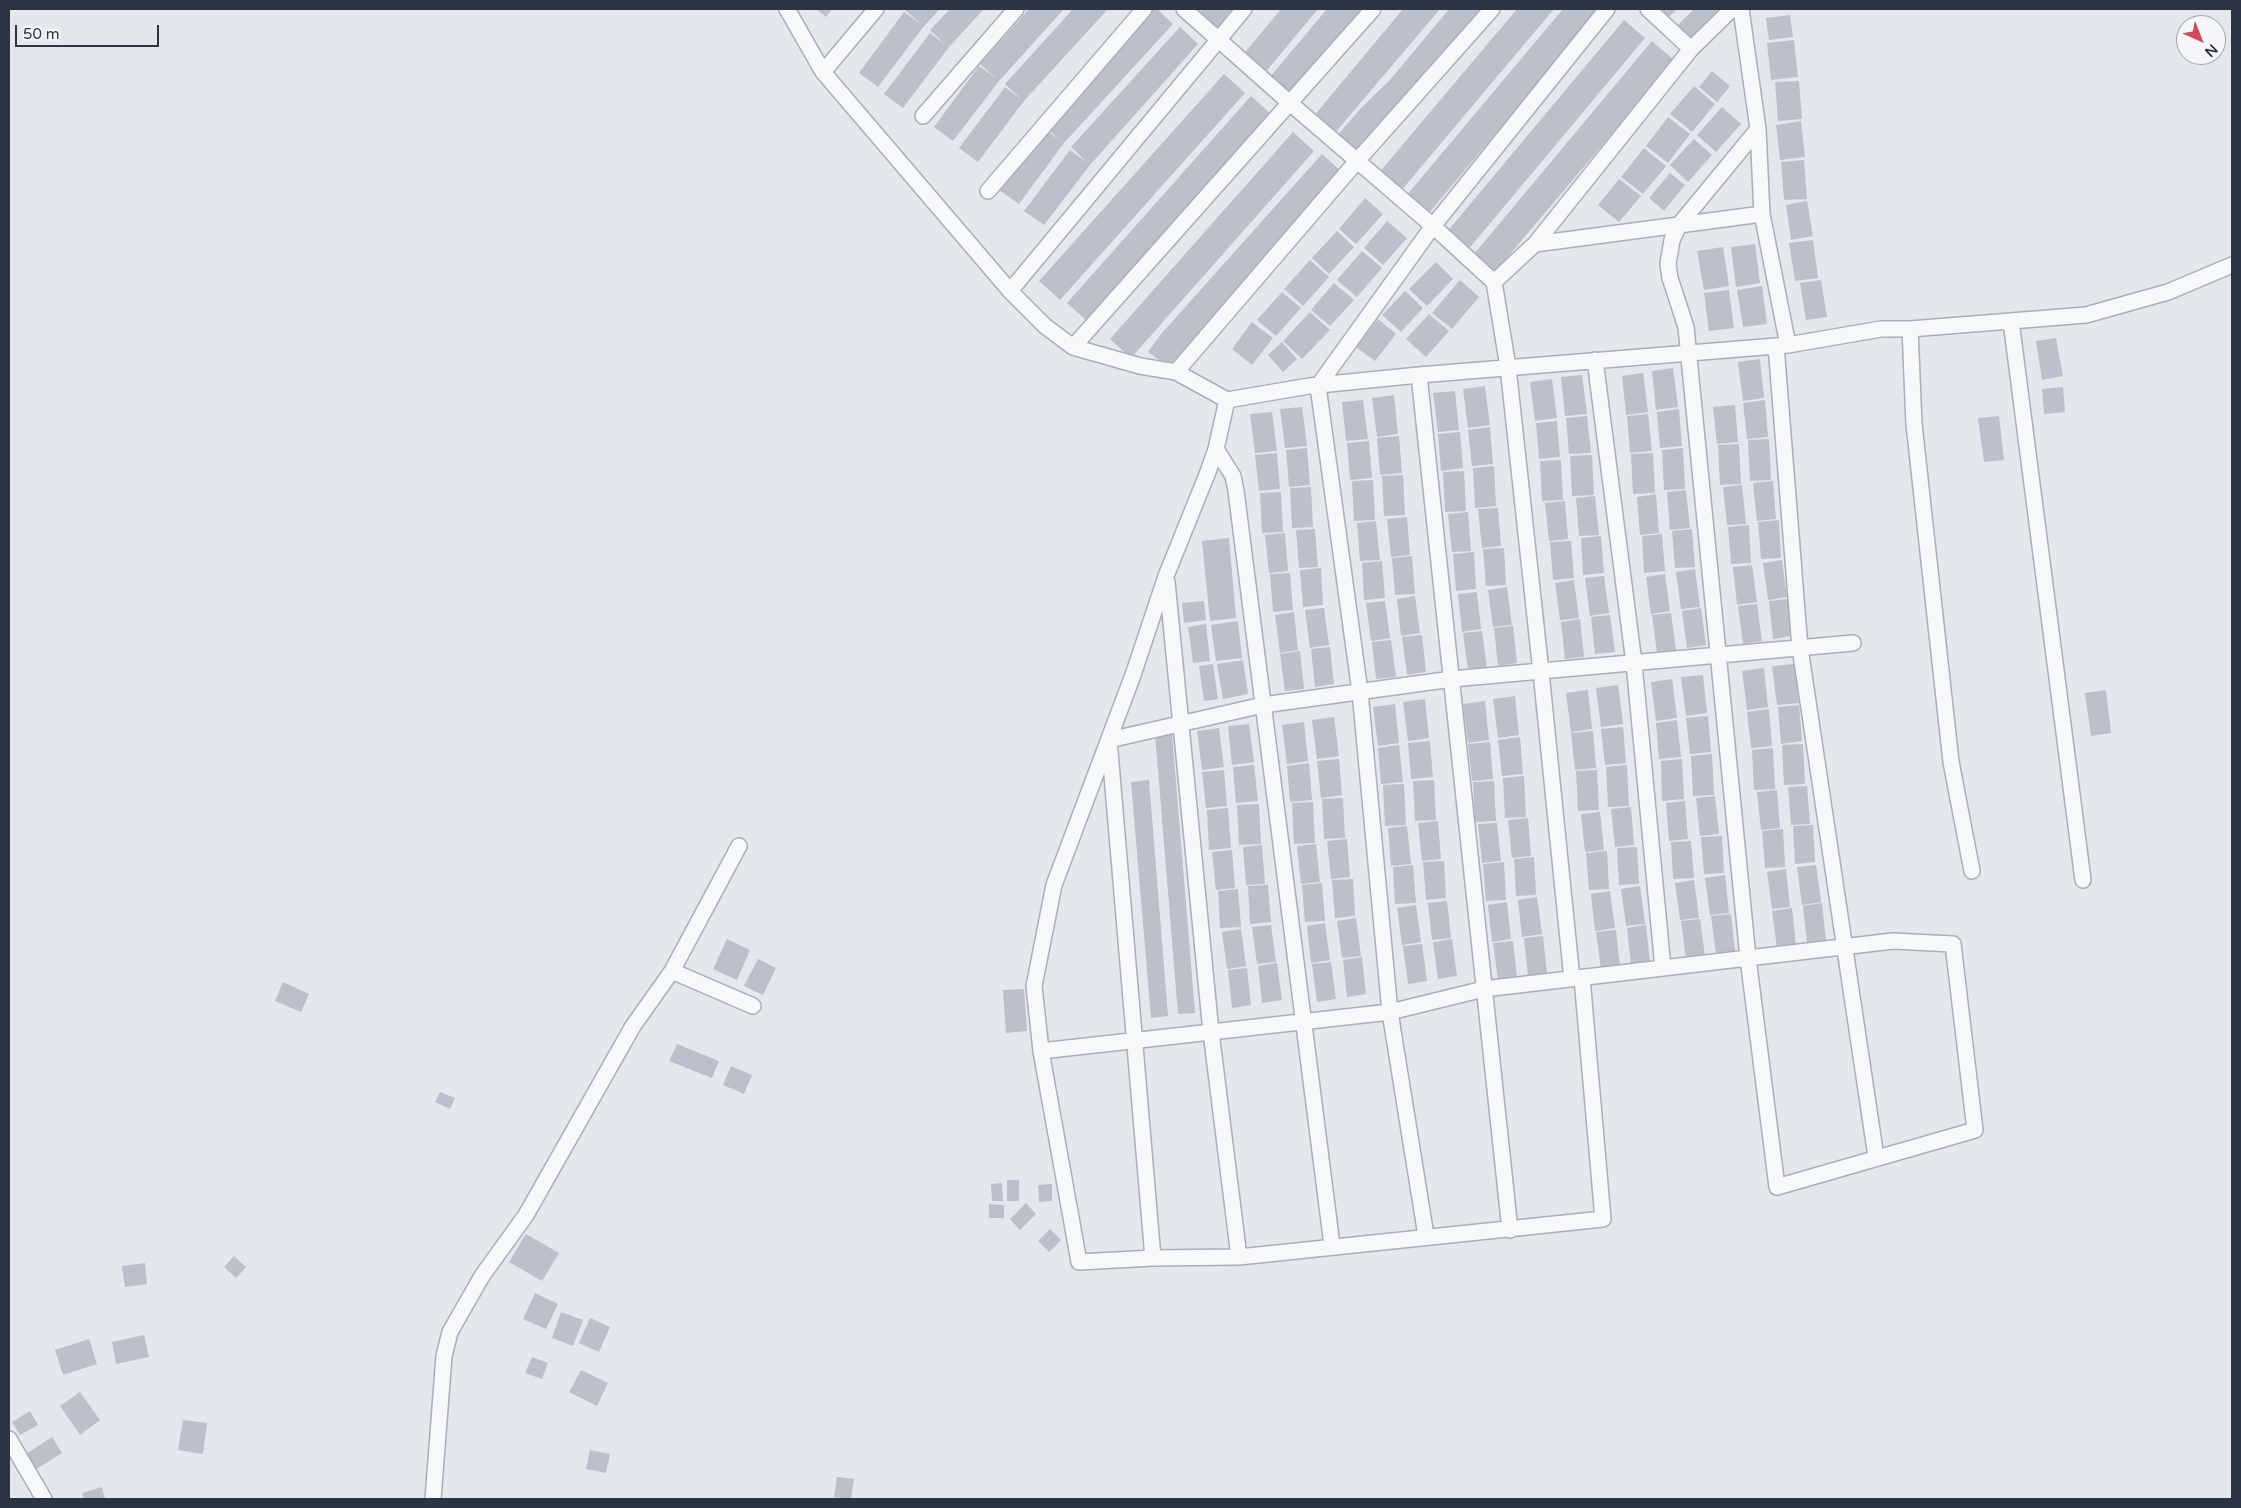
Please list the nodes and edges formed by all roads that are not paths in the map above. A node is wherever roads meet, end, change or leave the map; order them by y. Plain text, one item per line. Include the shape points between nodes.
1 (786, 9) edge
2 (876, 9) edge
3 (1016, 9) edge
4 (1144, 9) edge
5 (1184, 9) edge
6 (1244, 9) edge
7 (1373, 9) edge
8 (1492, 9) edge
9 (1607, 9) edge
10 (1648, 9) edge
11 (1732, 9) edge
12 (1741, 9) edge
13 (1218, 40) junction
14 (1691, 49) junction
15 (823, 72) junction
16 (1290, 104) junction
17 (923, 116) dead end
18 (1758, 130) junction
19 (1357, 161) junction
20 (988, 191) dead end
21 (1762, 214) junction
22 (1679, 225) junction
23 (1433, 226) junction
24 (1536, 244) junction
25 (2232, 266) edge
26 (1494, 282) junction
27 (1010, 291) junction
28 (2011, 321) junction
29 (1910, 329) junction
30 (1782, 345) junction
31 (1073, 347) junction
32 (1687, 353) junction
33 (1595, 360) junction
34 (1508, 367) junction
35 (1176, 372) junction
36 (1419, 375) junction
37 (1318, 386) junction
38 (1227, 400) junction
39 (1216, 449) junction
40 (1166, 576) junction
41 (1853, 643) dead end
42 (1800, 648) junction
43 (1718, 655) junction
44 (1634, 663) junction
45 (1542, 672) junction
46 (1452, 679) junction
47 (1360, 692) junction
48 (1263, 705) junction
49 (1181, 724) junction
50 (1109, 740) junction
51 (739, 846) dead end
52 (1972, 871) dead end
53 (2084, 880) dead end
54 (1843, 946) junction
55 (1748, 958) junction
56 (1663, 968) junction
57 (672, 971) junction
58 (1577, 978) junction
59 (1484, 989) junction
60 (753, 1006) dead end
61 (1390, 1012) junction
62 (1304, 1022) junction
63 (1211, 1032) junction
64 (1134, 1040) junction
65 (1041, 1051) junction
66 (1876, 1157) junction
67 (1510, 1230) junction
68 (1426, 1236) junction
69 (1332, 1246) junction
70 (1238, 1257) junction
71 (1153, 1258) junction
72 (9, 1439) edge
73 (44, 1499) edge
74 (433, 1499) edge

1 - 15 street
2 - 15 street
3 - 17 street
4 - 20 street
5 - 13 street
6 - 13 street
7 - 16 street
8 - 19 street
9 - 23 street
10 - 14 street
11 - 14 street
12 - 18 street
13 - 16 street
13 - 27 street
14 - 24 street
15 - 27 street
16 - 19 street
16 - 31 street
18 - 21 street
18 - 22 street
19 - 23 street
19 - 35 street
21 - 22 street
21 - 30 street
22 - 24 street
22 - 32 street via 1672,240 1668,264 1684,319
23 - 26 street
23 - 37 street
24 - 26 street
25 - 28 street via 2168,292 2086,315
26 - 34 street
27 - 31 street via 1038,320
28 - 29 street
28 - 53 street
29 - 30 street via 1880,329
29 - 52 street via 1914,424 1950,762
30 - 32 street
30 - 42 street
31 - 35 street via 1140,366
32 - 33 street
32 - 43 street
33 - 34 street
33 - 44 street
34 - 36 street
34 - 45 street
35 - 38 street
36 - 37 street
36 - 46 street
37 - 38 street
37 - 47 street
38 - 39 street
39 - 40 street
39 - 48 street via 1235,484
40 - 49 street
40 - 50 street
41 - 42 street
42 - 43 street
42 - 54 street
43 - 44 street
43 - 55 street
44 - 45 street
44 - 56 street
45 - 46 street
45 - 58 street
46 - 47 street
46 - 59 street
47 - 48 street
47 - 61 street
48 - 49 street
48 - 62 street
49 - 50 street
49 - 63 street
50 - 64 street
50 - 65 street via 1054,885 1034,986
51 - 57 street
54 - 55 street
54 - 66 street
54 - 66 street via 1893,941 1953,944 1975,1130
55 - 56 street
55 - 66 street via 1777,1187
56 - 58 street
57 - 60 street
57 - 74 street via 633,1026 526,1215 482,1276 450,1332 444,1356
58 - 59 street
58 - 67 street via 1602,1219
59 - 61 street
59 - 67 street
61 - 62 street
61 - 68 street
62 - 63 street
62 - 69 street
63 - 64 street
63 - 70 street
64 - 65 street
64 - 71 street
65 - 71 street via 1079,1262
67 - 68 street
68 - 69 street
69 - 70 street
70 - 71 street
72 - 73 street

